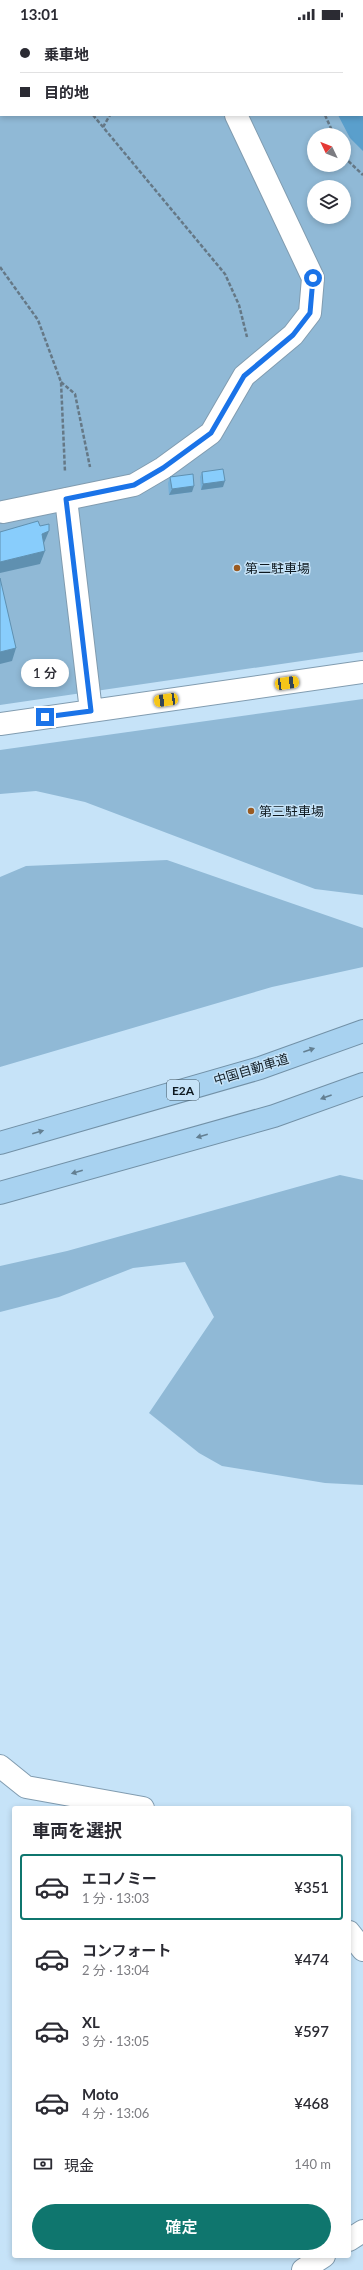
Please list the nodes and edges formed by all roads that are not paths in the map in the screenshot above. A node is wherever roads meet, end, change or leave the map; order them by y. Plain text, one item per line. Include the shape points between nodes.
1 (236, 116) edge
2 (66, 499) junction
3 (3, 512) dead end
4 (363, 672) edge
5 (91, 711) junction
6 (0, 724) edge
7 (363, 1031) edge
8 (363, 1084) edge
9 (0, 1143) edge
10 (0, 1193) edge
11 (0, 1766) edge
12 (132, 1806) edge
13 (351, 1935) edge
14 (363, 1950) edge
15 (363, 2231) edge
16 (351, 2239) edge
17 (321, 2258) edge
18 (302, 2270) edge

1 - 2 street via 313,278 310,313 293,335 244,376 211,433 163,468 134,485
2 - 3 street
2 - 5 street
4 - 5 street
5 - 6 street
9 -> 7 highway, 中国自動車道 / E2A via 260,1068
8 -> 10 highway via 274,1116
11 - 12 street via 26,1787
13 - 14 street
15 - 16 street
17 - 18 street

